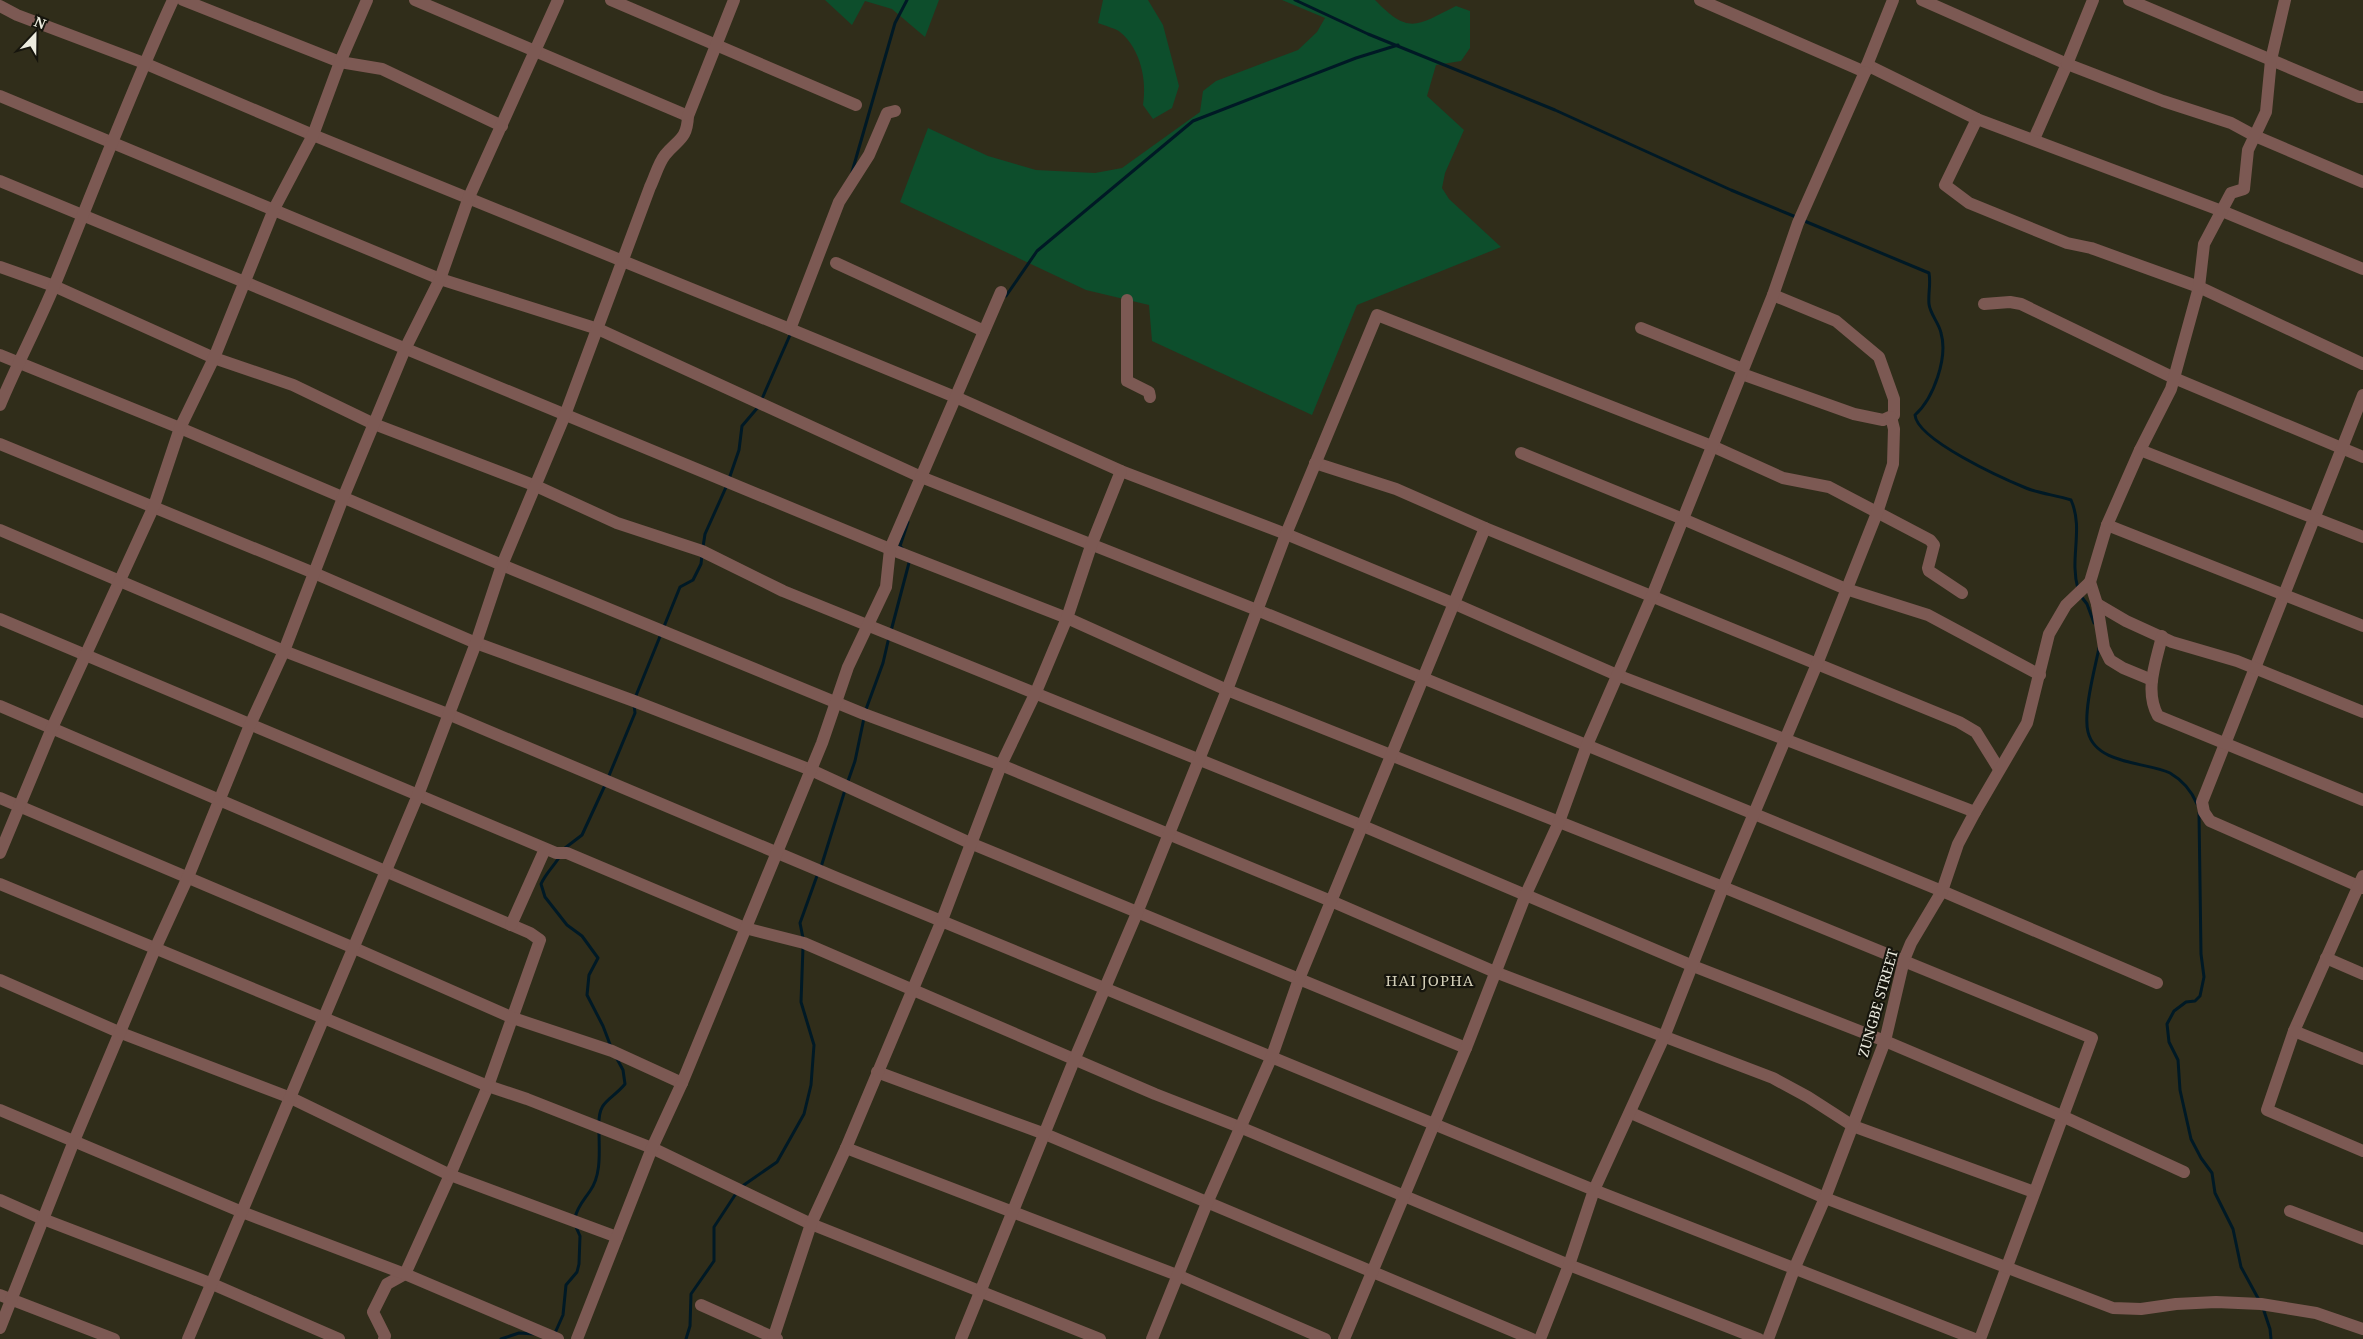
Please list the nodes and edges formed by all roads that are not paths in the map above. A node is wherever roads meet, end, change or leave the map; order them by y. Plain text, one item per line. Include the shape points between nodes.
1 (174, 0) edge
2 (183, 0) edge
3 (367, 0) edge
4 (415, 0) edge
5 (558, 0) edge
6 (611, 0) edge
7 (734, 0) edge
8 (1700, 0) edge
9 (1893, 0) edge
10 (1922, 0) edge
11 (2093, 0) edge
12 (2129, 0) edge
13 (2286, 0) edge
14 (1713, 2) edge
15 (0, 6) edge
16 (715, 45) junction
17 (534, 52) junction
18 (2271, 60) junction
19 (340, 62) junction
20 (144, 63) junction
21 (2067, 64) junction
22 (1866, 69) junction
23 (0, 96) edge
24 (2363, 97) edge
25 (856, 105) dead end
26 (895, 111) dead end
27 (688, 116) junction
28 (1977, 119) junction
29 (502, 126) junction
30 (313, 135) junction
31 (2255, 136) junction
32 (2034, 139) junction
33 (114, 142) junction
34 (0, 181) edge
35 (2363, 182) edge
36 (470, 197) junction
37 (274, 209) junction
38 (2222, 211) junction
39 (83, 215) junction
40 (623, 260) junction
41 (836, 263) dead end
42 (0, 267) edge
43 (2363, 269) edge
44 (440, 279) junction
45 (245, 283) junction
46 (54, 286) junction
47 (2199, 287) junction
48 (1001, 292) dead end
49 (1773, 295) junction
50 (1126, 300) dead end
51 (1984, 304) dead end
52 (1641, 328) dead end
53 (598, 329) junction
54 (790, 329) junction
55 (984, 331) junction
56 (405, 349) junction
57 (0, 355) edge
58 (214, 358) junction
59 (18, 363) junction
60 (2363, 364) edge
61 (1742, 371) junction
62 (2174, 378) junction
63 (2363, 395) edge
64 (1150, 397) dead end
65 (957, 398) junction
66 (0, 405) edge
67 (565, 415) junction
68 (1891, 417) junction
69 (374, 424) junction
70 (180, 428) junction
71 (0, 444) edge
72 (1712, 446) junction
73 (2341, 448) junction
74 (2140, 450) junction
75 (1521, 453) dead end
76 (2363, 457) edge
77 (1315, 462) junction
78 (1122, 471) junction
79 (921, 477) junction
80 (536, 486) junction
81 (343, 498) junction
82 (154, 506) junction
83 (1877, 513) junction
84 (1683, 518) junction
85 (2314, 518) junction
86 (2107, 525) junction
87 (1486, 528) junction
88 (0, 530) edge
89 (1286, 534) junction
90 (2363, 537) edge
91 (1091, 546) junction
92 (890, 549) junction
93 (502, 565) junction
94 (314, 573) junction
95 (119, 581) junction
96 (2087, 584) junction
97 (1846, 589) junction
98 (1962, 592) dead end
99 (2286, 594) junction
100 (1652, 596) junction
101 (1455, 604) junction
102 (2097, 604) junction
103 (1257, 610) junction
104 (1067, 618) junction
105 (0, 619) edge
106 (870, 624) junction
107 (2363, 626) edge
108 (2162, 636) junction
109 (476, 643) junction
110 (284, 651) junction
111 (85, 656) junction
112 (1817, 664) junction
113 (2256, 669) junction
114 (2040, 674) junction
115 (1617, 675) junction
116 (1423, 679) junction
117 (2152, 680) junction
118 (1227, 690) junction
119 (1036, 692) junction
120 (837, 702) junction
121 (0, 706) edge
122 (2363, 712) edge
123 (448, 714) junction
124 (250, 725) junction
125 (52, 728) junction
126 (1785, 740) junction
127 (1587, 745) junction
128 (2225, 745) junction
129 (1392, 755) junction
130 (1198, 758) junction
131 (1001, 765) junction
132 (1999, 769) junction
133 (811, 770) junction
134 (418, 795) junction
135 (0, 798) edge
136 (220, 799) junction
137 (2363, 800) edge
138 (20, 807) junction
139 (1975, 812) junction
140 (1753, 814) junction
141 (1559, 822) junction
142 (1363, 826) junction
143 (1167, 835) junction
144 (970, 843) junction
145 (556, 852) junction
146 (777, 852) junction
147 (0, 853) edge
148 (384, 872) junction
149 (188, 877) junction
150 (2361, 883) edge
151 (0, 884) edge
152 (1723, 887) junction
153 (1942, 891) junction
154 (1526, 894) junction
155 (1331, 901) junction
156 (1137, 913) junction
157 (942, 920) junction
158 (511, 925) junction
159 (745, 928) junction
160 (155, 948) junction
161 (354, 948) junction
162 (2326, 958) junction
163 (1904, 960) junction
164 (1693, 966) junction
165 (1495, 972) junction
166 (2363, 974) edge
167 (1299, 979) junction
168 (0, 980) edge
169 (2157, 983) dead end
170 (912, 988) junction
171 (1106, 989) junction
172 (322, 1018) junction
173 (513, 1018) junction
174 (2294, 1031) junction
175 (121, 1033) junction
176 (1664, 1038) junction
177 (1885, 1041) junction
178 (1466, 1048) junction
179 (1272, 1056) junction
180 (1075, 1058) junction
181 (2363, 1059) edge
182 (877, 1072) junction
183 (682, 1083) junction
184 (488, 1086) junction
185 (291, 1098) junction
186 (0, 1110) edge
187 (1631, 1113) junction
188 (2062, 1116) junction
189 (1434, 1123) junction
190 (1853, 1126) junction
191 (1242, 1128) junction
192 (1045, 1134) junction
193 (74, 1141) junction
194 (652, 1148) junction
195 (846, 1148) junction
196 (2363, 1151) edge
197 (2184, 1172) dead end
198 (450, 1174) junction
199 (1594, 1190) junction
200 (2034, 1192) junction
201 (1404, 1196) junction
202 (1825, 1198) junction
203 (0, 1200) edge
204 (1207, 1203) junction
205 (2290, 1210) dead end
206 (242, 1212) junction
207 (1011, 1213) junction
208 (43, 1219) junction
209 (812, 1224) junction
210 (617, 1237) junction
211 (2363, 1239) edge
212 (1569, 1266) junction
213 (1795, 1267) junction
214 (2005, 1268) junction
215 (1373, 1272) junction
216 (405, 1274) junction
217 (1177, 1275) junction
218 (210, 1283) junction
219 (978, 1292) junction
220 (6, 1297) edge
221 (701, 1305) dead end
222 (0, 1328) edge
223 (2363, 1330) edge
224 (114, 1339) edge
225 (188, 1339) edge
226 (340, 1339) edge
227 (384, 1339) edge
228 (558, 1339) edge
229 (577, 1339) edge
230 (775, 1339) edge
231 (961, 1339) edge
232 (1100, 1339) edge
233 (1152, 1339) edge
234 (1325, 1339) edge
235 (1344, 1339) edge
236 (1532, 1339) edge
237 (1540, 1339) edge
238 (1760, 1339) edge
239 (1768, 1339) edge
240 (1976, 1339) edge
241 (1980, 1339) edge

1 - 20 street
2 - 19 street
3 - 19 street
4 - 17 street
5 - 17 street
6 - 16 street
7 - 16 street
8 - 14 street
9 - 22 street
10 - 21 street
11 - 21 street
12 - 18 street
13 - 18 street
14 - 22 street
15 - 20 street
16 - 25 street
16 - 27 street
17 - 27 street
17 - 29 street
18 - 24 street
18 - 31 street via 2266,112
19 - 29 street via 382,69
19 - 30 street
20 - 30 street
20 - 33 street
21 - 31 street via 2231,123
21 - 32 street
22 - 28 street
22 - 49 street via 1798,223
23 - 33 street
26 - 54 street via 888,113 869,155 839,202
27 - 40 street via 688,128 682,140 665,155 650,187
28 - 32 street
28 - 47 street via 1945,185 1969,203 2067,243 2091,248
29 - 36 street
30 - 36 street
30 - 37 street
31 - 35 street
31 - 38 street via 2248,150 2244,189 2231,193
32 - 38 street
33 - 37 street
33 - 39 street
34 - 39 street
36 - 40 street
36 - 44 street
37 - 44 street
37 - 45 street
38 - 43 street
38 - 47 street via 2204,244
39 - 45 street
39 - 46 street
40 - 53 street
40 - 54 street
41 - 55 street
42 - 46 street
44 - 53 street
44 - 56 street
45 - 56 street
45 - 58 street
46 - 58 street
46 - 59 street
47 - 60 street
47 - 62 street
48 - 55 street
49 - 61 street
49 - 68 street via 1836,321 1878,357 1894,398 1895,412
50 - 64 street via 1127,381 1149,392
51 - 62 street via 2021,304
52 - 61 street
53 - 67 street
53 - 79 street
54 - 65 street
55 - 65 street
56 - 67 street
56 - 69 street
57 - 59 street
58 - 69 street via 293,385
58 - 70 street
59 - 66 street
59 - 70 street
61 - 68 street via 1854,414 1883,420
61 - 72 street
62 - 73 street
62 - 74 street
63 - 73 street
65 - 78 street
65 - 79 street
67 - 80 street
67 - 92 street
68 - 83 street via 1893,464
69 - 80 street
69 - 81 street
70 - 81 street
70 - 82 street
71 - 82 street
72 - 77 street via 1377,316
72 - 83 street via 1783,478 1829,487
72 - 84 street
73 - 76 street
73 - 85 street
74 - 85 street
74 - 86 street
75 - 84 street
77 - 87 street via 1396,489
77 - 89 street
78 - 89 street
78 - 91 street
79 - 91 street
79 - 92 street
80 - 93 street
80 - 106 street via 617,523 702,551 783,591
81 - 93 street
81 - 94 street
82 - 94 street
82 - 95 street
83 - 97 street
83 - 98 street via 1930,540 1934,545 1929,571
84 - 97 street
84 - 100 street
85 - 90 street
85 - 99 street
86 - 96 street
86 - 99 street
87 - 100 street
87 - 101 street
88 - 95 street
89 - 101 street
89 - 103 street
91 - 103 street
91 - 104 street
92 - 104 street
92 - 106 street via 886,587
93 - 109 street
93 - 120 street
94 - 109 street
94 - 110 street
95 - 110 street
95 - 111 street
96 - 102 street
96 - 114 street, ZUNGBE STREET via 2066,604 2049,634
97 - 112 street
97 - 114 street via 1928,615
99 - 107 street
99 - 113 street
100 - 112 street
100 - 115 street
101 - 115 street
101 - 116 street
102 - 108 street
102 - 117 street via 2104,648 2110,660
103 - 116 street
103 - 118 street
104 - 118 street
104 - 119 street
105 - 111 street
106 - 119 street
106 - 120 street via 848,667
108 - 113 street
108 - 117 street
109 - 123 street
109 - 133 street
110 - 123 street
110 - 124 street
111 - 124 street
111 - 125 street
112 - 126 street
112 - 132 street via 1968,726 1982,740
113 - 122 street
113 - 128 street
114 - 132 street, ZUNGBE STREET via 2026,723
115 - 126 street
115 - 127 street
116 - 127 street
116 - 129 street
117 - 128 street via 2152,701 2158,716
118 - 129 street
118 - 130 street
119 - 130 street
119 - 131 street
120 - 131 street
120 - 133 street
121 - 125 street
123 - 134 street
123 - 146 street
124 - 134 street
124 - 136 street
125 - 136 street
125 - 138 street
126 - 139 street
126 - 140 street
127 - 140 street
127 - 141 street
128 - 137 street
128 - 150 street via 2202,802 2210,821
129 - 141 street
129 - 142 street
130 - 142 street
130 - 143 street
131 - 143 street
131 - 144 street
132 - 139 street, ZUNGBE STREET
133 - 144 street
133 - 146 street
134 - 145 street
134 - 148 street
135 - 138 street
136 - 148 street
136 - 149 street
138 - 147 street
138 - 149 street
139 - 153 street, ZUNGBE STREET via 1958,844
140 - 152 street
140 - 153 street
141 - 152 street
141 - 154 street
142 - 154 street
142 - 155 street
143 - 155 street
143 - 156 street
144 - 156 street
144 - 157 street
145 - 158 street
145 - 159 street
146 - 157 street
146 - 159 street
148 - 158 street
148 - 161 street
149 - 160 street
149 - 161 street
150 - 162 street
151 - 160 street
152 - 163 street
152 - 164 street
153 - 163 street, ZUNGBE STREET
153 - 169 street
154 - 164 street
154 - 165 street
155 - 165 street
155 - 167 street
156 - 167 street
156 - 171 street
157 - 170 street
157 - 171 street
158 - 173 street via 540,940
159 - 170 street via 804,943
159 - 183 street
160 - 172 street
160 - 175 street
161 - 172 street
161 - 173 street
162 - 166 street
162 - 174 street
163 - 177 street, ZUNGBE STREET
163 - 188 street via 2092,1038
164 - 176 street
164 - 177 street
165 - 176 street
165 - 178 street
167 - 178 street
167 - 179 street
168 - 175 street
170 - 180 street
170 - 182 street
171 - 179 street
171 - 180 street
172 - 184 street
172 - 185 street
173 - 183 street via 612,1051
173 - 184 street
174 - 181 street
174 - 196 street via 2267,1110
175 - 185 street
175 - 193 street
176 - 187 street
176 - 190 street via 1773,1078
177 - 188 street
177 - 190 street, ZUNGBE STREET
178 - 189 street
179 - 189 street
179 - 191 street
180 - 191 street
180 - 192 street
182 - 192 street
182 - 195 street
183 - 194 street
184 - 194 street
184 - 198 street
185 - 198 street
185 - 206 street
186 - 193 street
187 - 199 street
187 - 202 street
188 - 197 street
188 - 200 street
189 - 199 street
189 - 201 street
190 - 200 street
190 - 202 street, ZUNGBE STREET
191 - 201 street
191 - 204 street
192 - 204 street
192 - 207 street
193 - 206 street
193 - 208 street
194 - 209 street
194 - 210 street
195 - 207 street
195 - 209 street
198 - 210 street
198 - 216 street
199 - 212 street
199 - 213 street
200 - 214 street
201 - 212 street
201 - 215 street
202 - 213 street, ZUNGBE STREET
202 - 214 street
203 - 208 street
204 - 215 street
204 - 217 street
205 - 211 street
206 - 216 street
206 - 218 street
207 - 217 street
207 - 219 street
208 - 218 street
208 - 220 street
209 - 219 street
209 - 230 street
210 - 229 street
212 - 237 street
212 - 238 street
213 - 239 street, ZUNGBE STREET
213 - 240 street
214 - 223 street via 2113,1308 2140,1309 2216,1302 2261,1304 2316,1313
214 - 241 street
215 - 235 street
215 - 236 street
216 - 227 street via 387,1284 373,1312
216 - 228 street
217 - 233 street
217 - 234 street
218 - 225 street
218 - 226 street
219 - 231 street
219 - 232 street
220 - 222 street
220 - 224 street
221 - 230 street

